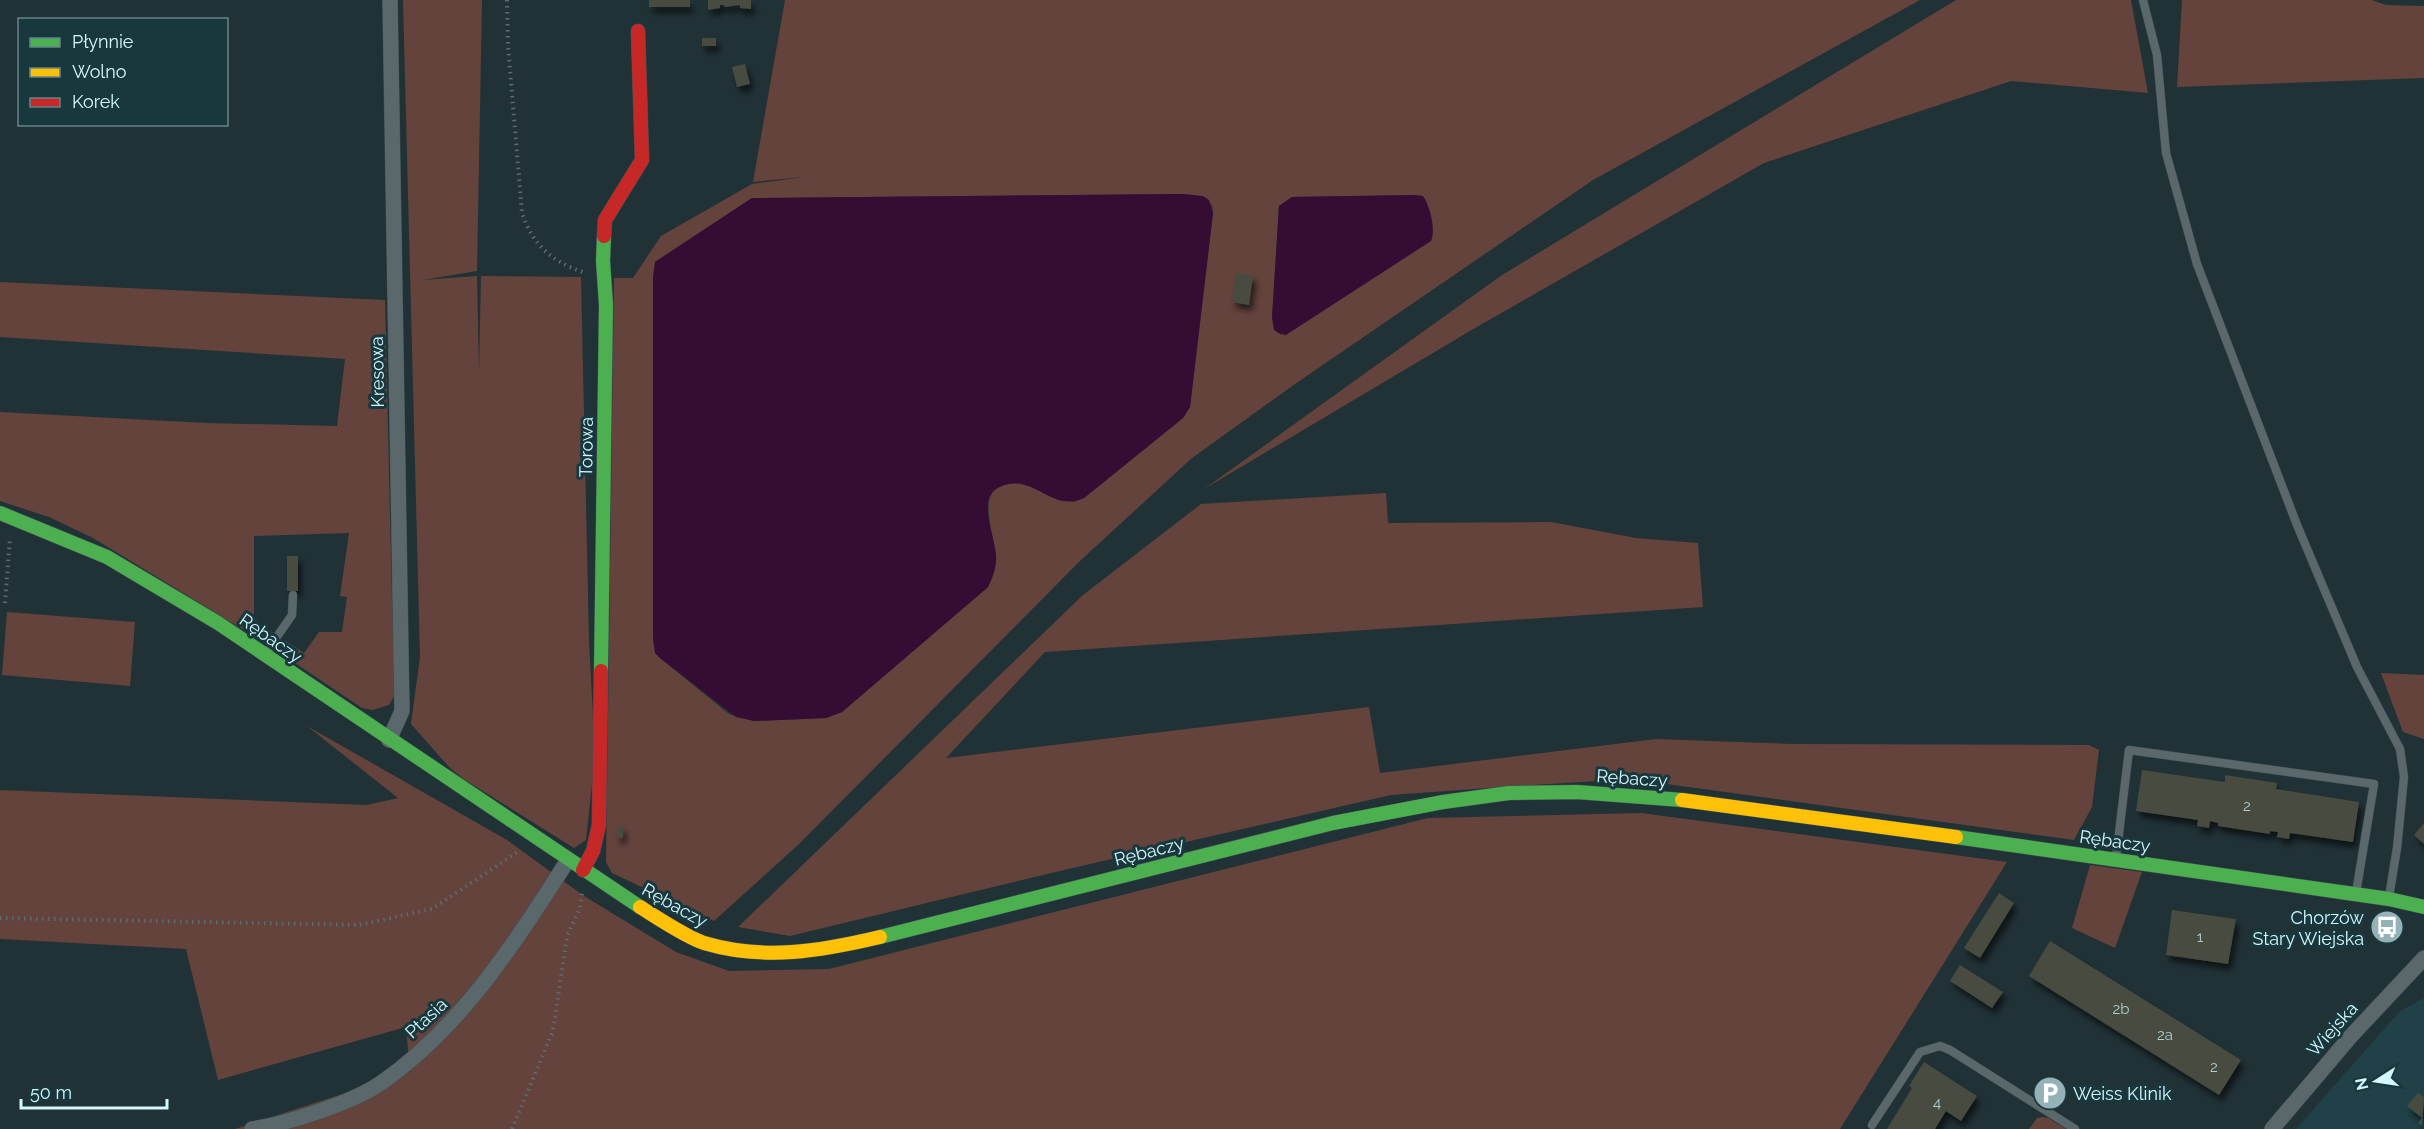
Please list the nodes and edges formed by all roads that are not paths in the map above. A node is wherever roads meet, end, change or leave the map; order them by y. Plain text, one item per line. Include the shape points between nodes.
1 (390, 0) edge
2 (2143, 0) edge
3 (638, 32) dead end
4 (0, 513) edge
5 (293, 595) dead end
6 (264, 655) junction
7 (389, 740) junction
8 (2115, 859) junction
9 (568, 860) junction
10 (583, 877) junction
11 (2356, 894) junction
12 (2389, 899) junction
13 (2424, 907) edge
14 (2424, 958) edge
15 (1872, 1125) dead end
16 (252, 1129) edge
17 (2075, 1129) edge
18 (2272, 1129) edge

1 - 7 street, Kresowa via 402,711
2 - 12 lane via 2157,55 2166,153 2197,264 2302,536 2357,667 2400,749 2404,777
3 - 10 street, Torowa via 642,160 605,220 599,825
4 - 6 street, Rębaczy via 107,557
5 - 6 lane via 292,615
6 - 7 street, Rębaczy
7 - 9 street, Rębaczy
8 - 10 street, Rębaczy via 1660,797 1509,793 1333,823 831,949 786,954 745,952 702,942
8 - 11 street, Rębaczy
8 - 11 lane via 2129,750 2374,784
9 - 10 street, Rębaczy
9 - 16 street, Ptasia via 467,1006 402,1066 366,1092 275,1125
11 - 12 street, Rębaczy
12 - 13 street, Rębaczy
14 - 18 street, Wiejska
15 - 17 lane via 1920,1052 1940,1046

